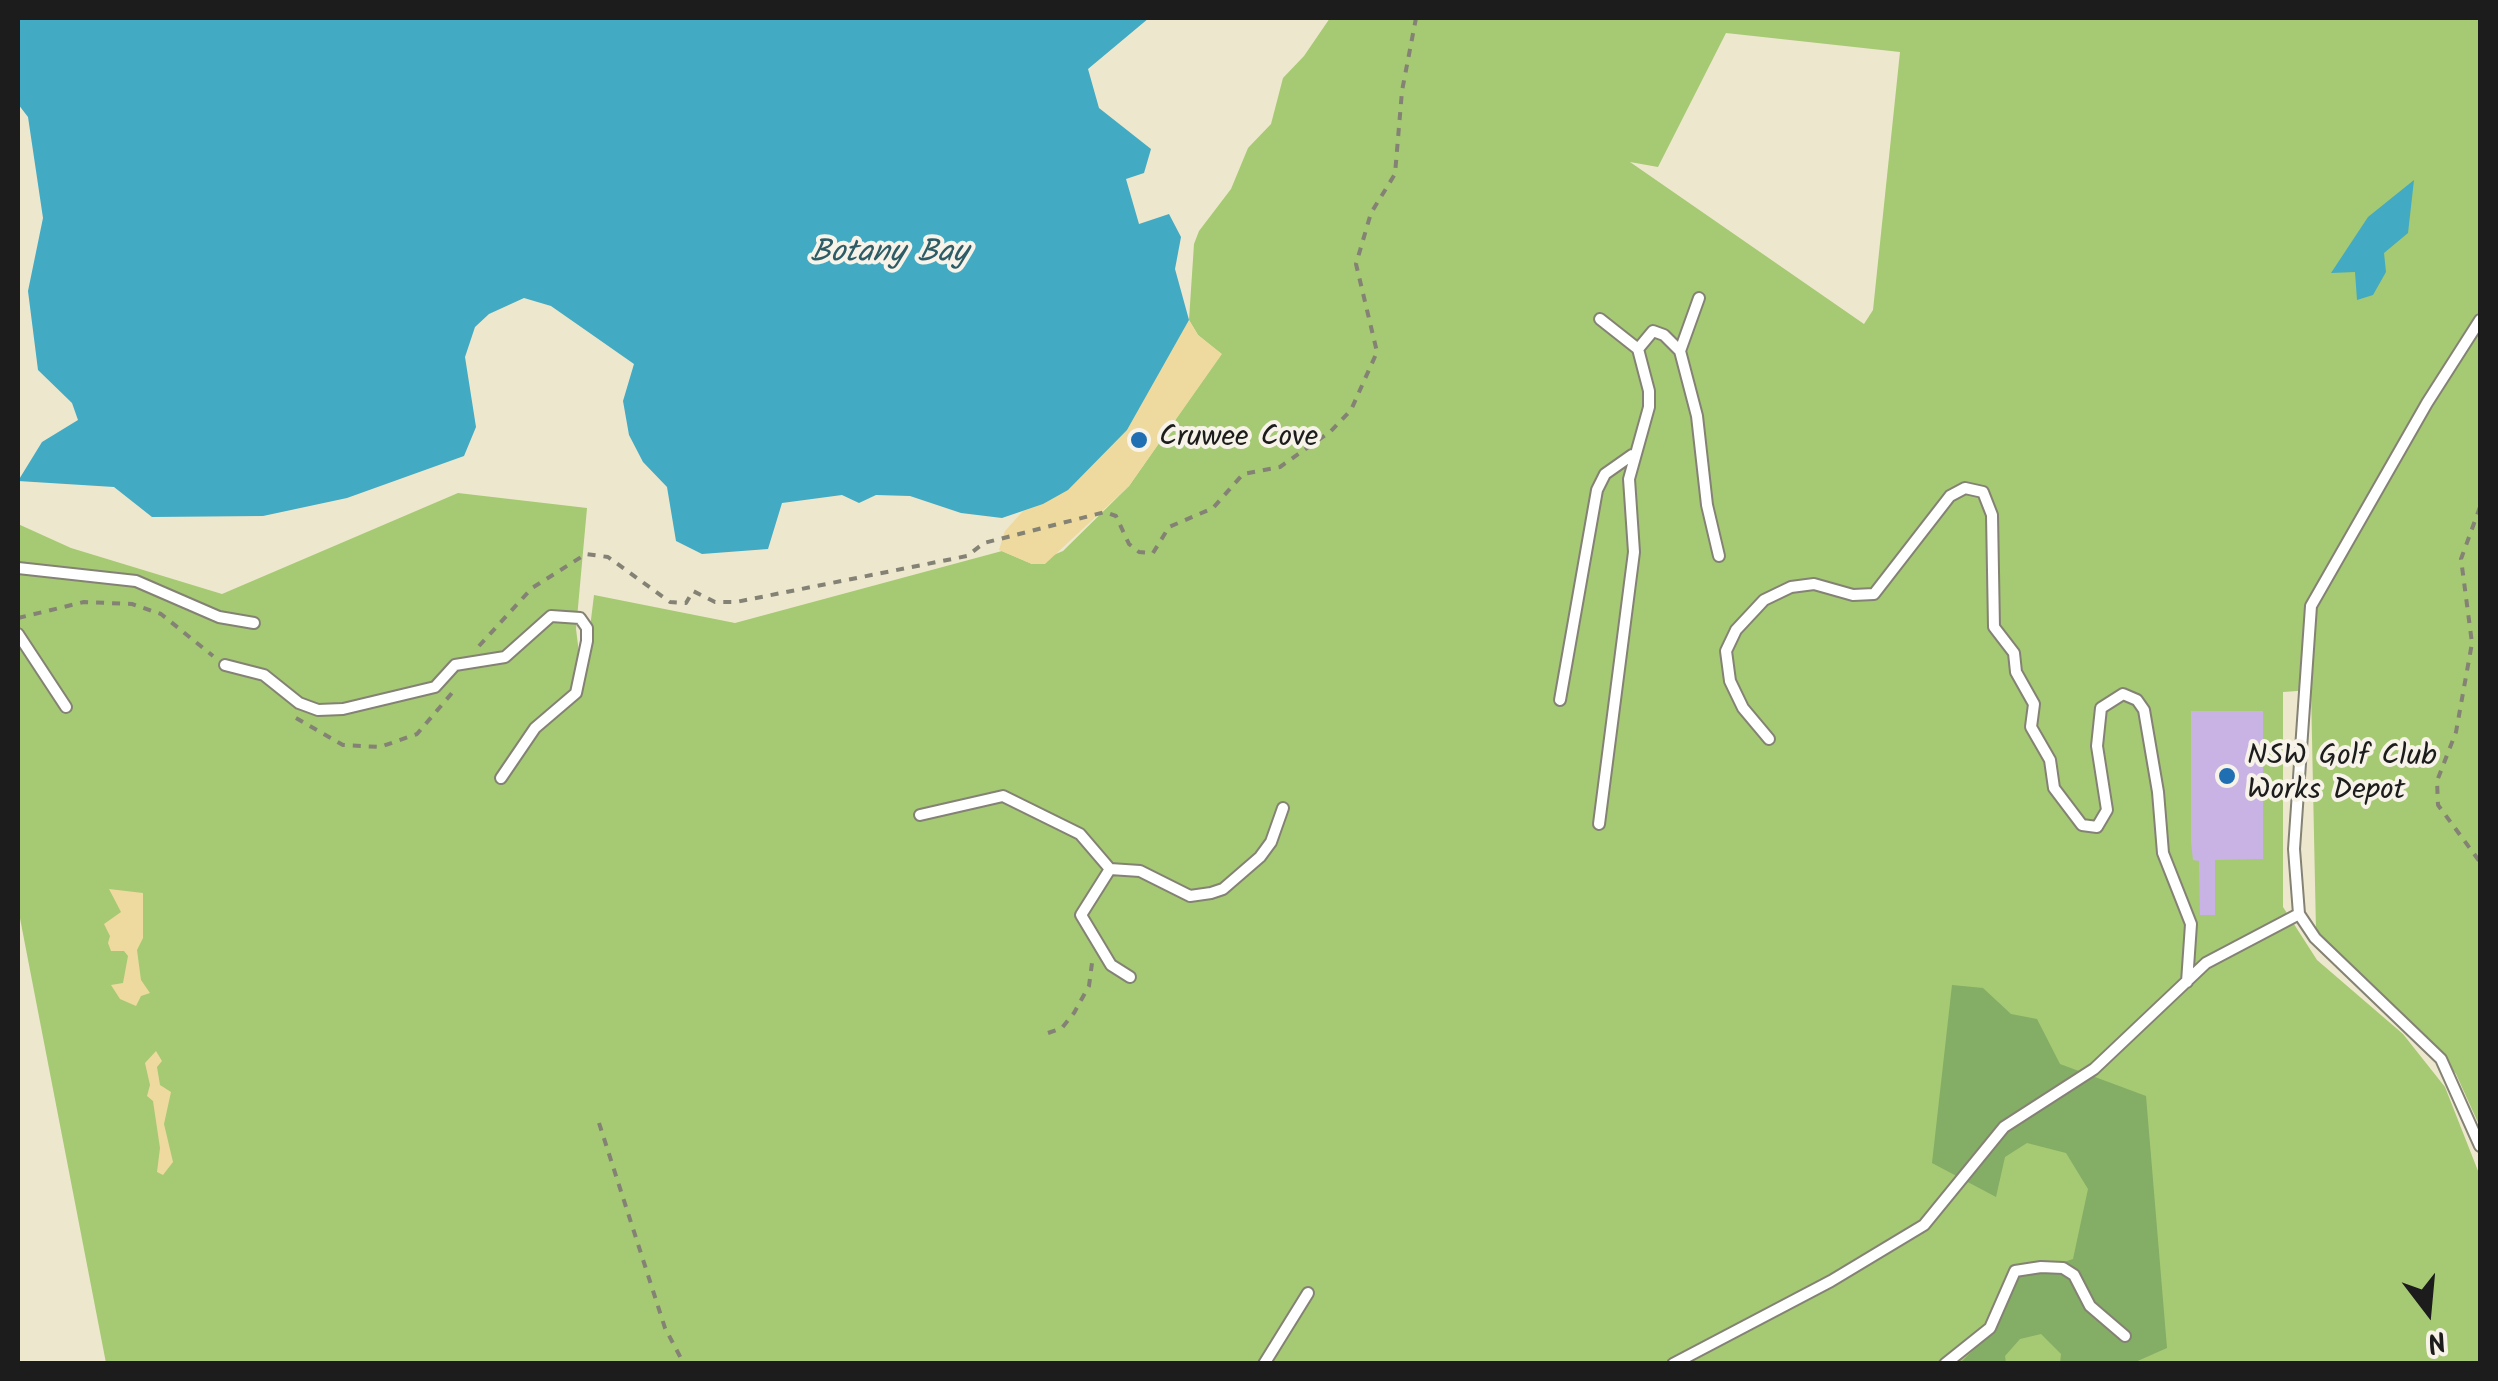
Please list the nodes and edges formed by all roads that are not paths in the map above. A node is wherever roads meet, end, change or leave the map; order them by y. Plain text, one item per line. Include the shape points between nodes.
1 (1700, 298) dead end
2 (1600, 319) dead end
3 (2480, 320) edge
4 (1638, 350) junction
5 (1680, 351) junction
6 (1632, 455) junction
7 (1720, 556) dead end
8 (18, 568) edge
9 (254, 622) dead end
10 (18, 634) edge
11 (225, 665) road end
12 (1560, 700) dead end
13 (66, 706) dead end
14 (1768, 738) dead end
15 (502, 778) dead end
16 (1283, 808) dead end
17 (920, 815) dead end
18 (1600, 824) dead end
19 (1110, 870) junction
20 (2298, 914) junction
21 (1130, 977) dead end
22 (2187, 982) junction
23 (2480, 1146) edge
24 (1308, 1293) dead end
25 (2125, 1336) dead end
26 (1264, 1364) edge
27 (1673, 1364) edge
28 (1945, 1364) edge

1 - 5 lane
2 - 4 lane
3 - 20 lane via 2312,606 2294,849
4 - 5 lane via 1653,332
4 - 6 lane via 1650,391 1646,426
5 - 7 lane
6 - 12 lane via 1605,474 1597,490
6 - 18 lane via 1634,552
8 - 9 lane via 144,583 220,617
10 - 13 lane
11 - 15 lane via 264,675 298,703 343,710 434,686 456,665 505,657 550,616 580,618 587,628 576,693 536,728
14 - 22 lane via 1730,681 1729,640 1750,613 1779,591 1802,584 1874,594 1950,496 1965,488 1983,492 1992,515 1994,627 2014,653 2016,672 2034,704 2031,727 2050,760 2054,788 2082,825 2097,827 2106,810 2097,746 2101,708 2122,694 2144,710 2163,853 2190,924
16 - 19 lane via 1260,856 1211,894 1190,896 1140,872
17 - 19 lane via 1003,796 1080,834
19 - 21 lane via 1081,908 1083,921 1111,965
20 - 22 lane via 2206,963
20 - 23 lane via 2441,1059
22 - 27 lane via 2094,1069 2004,1128 1924,1225
24 - 26 lane
25 - 28 lane via 2103,1321 2063,1268 2015,1271 1990,1328

